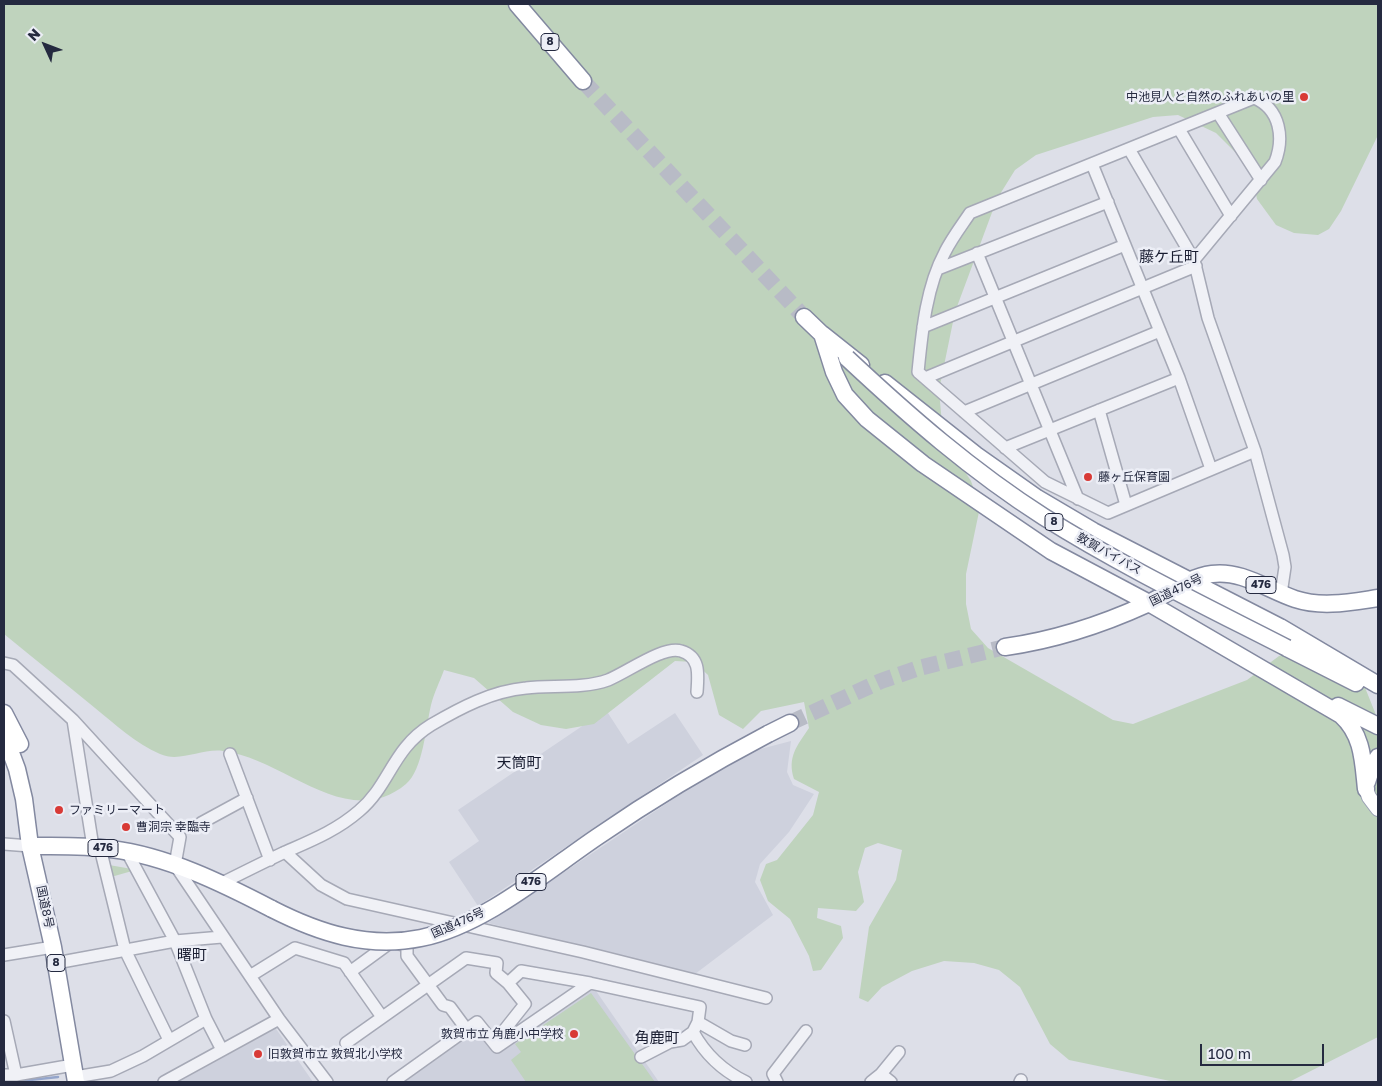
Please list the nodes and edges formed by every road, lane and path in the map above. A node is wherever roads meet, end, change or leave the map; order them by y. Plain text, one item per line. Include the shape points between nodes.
1 (517, 4) edge
2 (582, 81) tunnel mouth
3 (1218, 113) junction
4 (1179, 129) junction
5 (1129, 150) junction
6 (1092, 164) junction
7 (1261, 180) junction
8 (1108, 202) junction
9 (1231, 216) junction
10 (1125, 245) junction
11 (977, 253) junction
12 (1195, 263) junction
13 (938, 269) junction
14 (1142, 288) junction
15 (996, 299) junction
16 (804, 317) tunnel mouth
17 (923, 327) junction
18 (1160, 330) junction
19 (822, 334) junction
20 (1013, 342) junction
21 (848, 357) junction
22 (925, 378) junction
23 (1179, 378) junction
24 (1031, 384) junction
25 (1099, 410) junction
26 (964, 412) junction
27 (1050, 430) junction
28 (1005, 448) junction
29 (1254, 451) junction
30 (1211, 469) junction
31 (1078, 500) junction
32 (1126, 505) junction
33 (1191, 580) junction
34 (1281, 594) junction
35 (1378, 598) edge
36 (1149, 603) junction
37 (1005, 647) tunnel mouth
38 (4, 663) edge
39 (1272, 675) junction
40 (1378, 685) edge
41 (697, 692) dead end
42 (1378, 696) edge
43 (4, 713) edge
44 (73, 720) junction
45 (790, 723) tunnel mouth
46 (1378, 726) edge
47 (4, 734) edge
48 (230, 754) dead end
49 (4, 758) edge
50 (1378, 758) edge
51 (1366, 789) junction
52 (246, 798) junction
53 (1378, 809) edge
54 (200, 823) dead end
55 (4, 844) edge
56 (30, 846) junction
57 (97, 848) junction
58 (127, 852) junction
59 (285, 852) junction
60 (270, 860) junction
61 (175, 865) junction
62 (222, 883) junction
63 (222, 937) junction
64 (175, 941) junction
65 (124, 950) junction
66 (4, 955) edge
67 (54, 955) junction
68 (350, 972) junction
69 (250, 976) junction
70 (508, 983) junction
71 (590, 983) junction
72 (428, 985) junction
73 (766, 998) dead end
74 (382, 1017) junction
75 (206, 1019) junction
76 (279, 1019) junction
77 (4, 1021) edge
78 (695, 1027) junction
79 (467, 1030) junction
80 (806, 1031) dead end
81 (169, 1040) junction
82 (346, 1043) dead end
83 (494, 1044) junction
84 (745, 1045) dead end
85 (222, 1050) junction
86 (899, 1052) dead end
87 (641, 1057) dead end
88 (881, 1074) junction
89 (10, 1075) edge
90 (112, 1077) edge
91 (73, 1078) edge
92 (164, 1082) edge
93 (327, 1082) edge
94 (393, 1082) edge
95 (746, 1082) edge
96 (777, 1082) edge
97 (870, 1082) edge
98 (891, 1082) edge

1 - 2 highway, 8
3 - 4 street
3 - 7 street
3 - 7 street via 1254,98 1273,114 1281,146 1275,162
4 - 5 street
4 - 9 street
5 - 6 street
5 - 12 street
6 - 8 street
6 - 13 street via 970,212 944,252
7 - 9 street
8 - 10 street
8 - 11 street
9 - 12 street
10 - 14 street
10 - 15 street
11 - 13 street
11 - 15 street
12 - 14 street
12 - 29 street via 1208,318
13 - 17 street
14 - 18 street
14 - 20 street
15 - 17 street
15 - 20 street
16 - 19 highway, 敦賀バイパス / 8
17 - 22 street via 918,372
18 - 23 street
18 - 24 street
19 - 21 highway, 敦賀バイパス / 8
19 - 36 highway via 839,384 853,406 884,434 1022,533
20 - 22 street
20 - 24 street
21 - 33 highway via 1012,482 1065,515
21 - 42 highway, 敦賀バイパス / 8, bridge via 961,458 1043,516 1169,587
22 - 26 street
23 - 25 street
23 - 30 street
24 - 26 street
24 - 27 street
25 - 27 street
25 - 32 street
26 - 28 street
27 - 28 street
27 - 31 street
28 - 31 street via 1044,482
29 - 30 street
29 - 34 street via 1283,555
30 - 32 street
31 - 32 street via 1108,513
33 - 34 highway, 国道476号 / 476 via 1212,574 1234,575
33 - 36 highway, 国道476号 / 476
33 - 40 highway via 1280,627
34 - 35 highway, 国道476号 / 476 via 1322,604
36 - 37 highway, 国道476号 / 476 via 1065,636
36 - 39 highway
38 - 44 street via 13,665
39 - 46 highway
39 - 51 highway via 1348,722 1359,740
41 - 59 street via 698,667 688,654 679,650 667,651 608,680 524,688 478,700 411,740 395,760 378,791 360,811 328,834
43 - 56 highway via 20,745 29,774 37,820 37,831
44 - 57 street
44 - 61 street via 180,837
45 - 62 highway, 国道476号 / 476, bridge via 679,783 486,911 437,934 402,941 366,942 312,928
47 - 56 highway, 国道8号 / 8 via 19,776
48 - 52 street
49 - 56 highway via 19,832
50 - 51 highway
51 - 53 main road
52 - 54 street
52 - 60 street
55 - 56 street
56 - 57 highway, 国道476号 / 476
56 - 67 highway, 国道8号 / 8
57 - 58 highway, 国道476号 / 476
57 - 65 street
58 - 61 highway, 国道476号 / 476
58 - 64 street
59 - 60 street
59 - 73 street via 321,885 347,899 583,952
60 - 62 street
61 - 62 highway, 国道476号 / 476
61 - 63 street
63 - 64 street
63 - 69 street
64 - 65 street
64 - 75 street
65 - 67 street
65 - 81 street
66 - 67 street
67 - 91 highway, 国道8号 / 8
68 - 69 street via 344,963 295,948
68 - 72 street via 391,942 407,946 407,956
68 - 74 street
69 - 76 street
70 - 71 street via 521,971
70 - 72 street via 496,973 497,963 466,958
70 - 83 street via 525,1004
71 - 78 street via 700,1008
71 - 83 street via 497,1047
72 - 74 street
72 - 79 street
74 - 82 street
75 - 81 street
75 - 85 street
76 - 85 street
76 - 93 street
77 - 89 street
78 - 84 street
78 - 87 street via 682,1040 670,1042
78 - 95 street via 701,1046 734,1076
79 - 83 street via 477,1022
79 - 94 street
80 - 96 street via 773,1074
81 - 90 street
85 - 92 street
86 - 88 street
88 - 97 street
88 - 98 street
89 - 91 street
90 - 91 street

